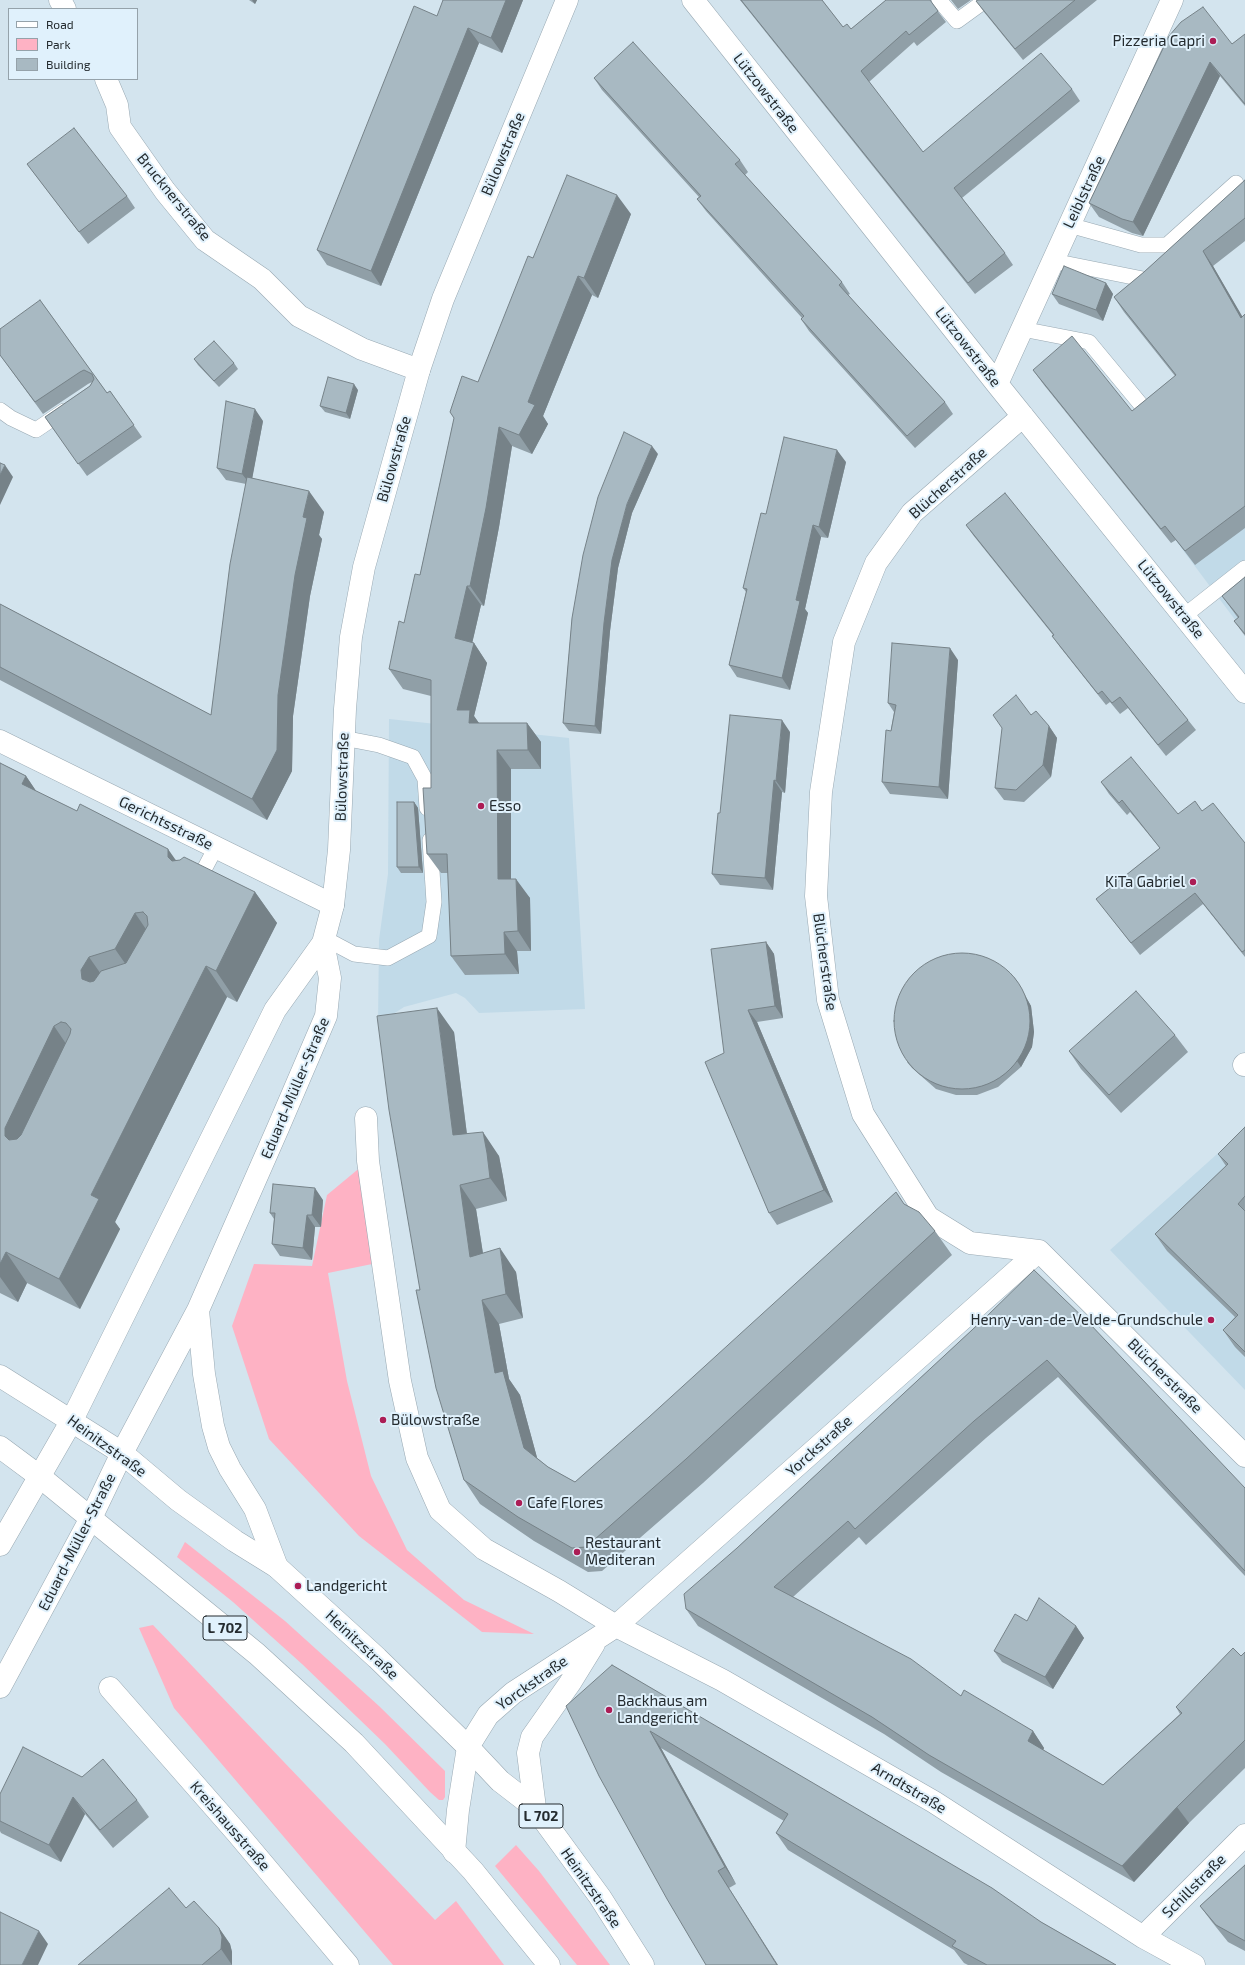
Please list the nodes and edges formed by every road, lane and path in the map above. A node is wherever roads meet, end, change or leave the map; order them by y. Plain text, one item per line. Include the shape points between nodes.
1 (567, 0) edge
2 (692, 0) edge
3 (939, 0) edge
4 (986, 0) edge
5 (1172, 0) edge
6 (106, 80) edge
7 (1236, 183) dead end
8 (1069, 225) junction
9 (1052, 261) junction
10 (1148, 280) edge
11 (1022, 329) junction
12 (419, 370) junction
13 (997, 384) junction
14 (74, 404) edge
15 (1142, 406) edge
16 (0, 410) edge
17 (1024, 416) junction
18 (1245, 568) edge
19 (1184, 616) junction
20 (1245, 692) edge
21 (344, 738) junction
22 (0, 741) edge
23 (216, 847) junction
24 (197, 883) edge
25 (333, 905) junction
26 (323, 940) junction
27 (366, 1118) dead end
28 (1039, 1251) junction
29 (198, 1310) junction
30 (0, 1376) edge
31 (72, 1420) junction
32 (0, 1447) edge
33 (122, 1453) junction
34 (1245, 1456) edge
35 (39, 1476) junction
36 (91, 1518) junction
37 (0, 1545) edge
38 (277, 1567) junction
39 (616, 1626) junction
40 (597, 1640) junction
41 (0, 1687) edge
42 (110, 1688) dead end
43 (468, 1746) junction
44 (535, 1808) junction
45 (1245, 1835) edge
46 (454, 1852) junction
47 (1143, 1937) junction
48 (348, 1965) edge
49 (549, 1965) edge
50 (643, 1965) edge
51 (1194, 1965) edge

1 - 12 street, Bülowstraße via 443,299
2 - 13 street, Lützowstraße
3 - 4 lane via 956,21
5 - 8 street, Leiblstraße
6 - 12 street, Brucknerstraße via 117,105 120,127 205,240 262,279 299,316 362,349
7 - 8 lane via 1167,245 1141,245
8 - 9 street, Leiblstraße
9 - 10 lane
9 - 11 street, Leiblstraße
11 - 13 street, Leiblstraße
11 - 15 lane via 1089,342
12 - 21 street, Bülowstraße via 364,567 351,638
13 - 17 street, Lützowstraße
14 - 16 lane via 36,430
17 - 19 street, Lützowstraße
17 - 28 street, Blücherstraße via 912,512 876,563 844,642 821,792 816,896 828,1000 863,1114 928,1217 970,1243
18 - 19 lane
19 - 20 street, Lützowstraße
21 - 25 street, Bülowstraße via 339,850
21 - 26 lane via 379,745 413,757 425,779 434,902 429,936 388,958 354,954
22 - 23 street, Gerichtsstraße
23 - 24 lane
23 - 25 street, Gerichtsstraße
25 - 26 street, Bülowstraße
26 - 29 street, Eduard-Müller-Straße via 330,978 326,1016
26 - 31 street via 276,1010
27 - 39 street via 368,1161 400,1381 417,1458 440,1510 484,1549
28 - 34 street, Blücherstraße
28 - 39 street, Yorckstraße
29 - 33 street, Eduard-Müller-Straße
29 - 38 street, L 702 via 204,1374 213,1426 230,1469 255,1509
30 - 31 street, Heinitzstraße
31 - 33 street, Heinitzstraße / L 702
31 - 35 street
32 - 35 street
33 - 36 street, Eduard-Müller-Straße
33 - 38 street, Heinitzstraße / L 702 via 178,1500 235,1541
35 - 36 street, L 702
35 - 37 street
36 - 41 street, Eduard-Müller-Straße
36 - 46 street, L 702 via 257,1654 349,1738
38 - 43 street, Heinitzstraße / L 702
39 - 40 street, Yorckstraße
39 - 47 street, Arndtstraße via 722,1680 934,1802
40 - 43 street, Yorckstraße via 513,1693 488,1715
40 - 44 street, Yorckstraße via 532,1737 528,1753
42 - 48 street, Kreishausstraße via 238,1833
43 - 44 street, Heinitzstraße / L 702 via 500,1781
43 - 46 street, Yorckstraße
44 - 50 street, Heinitzstraße / L 702 via 600,1897
45 - 47 street, Schillstraße
46 - 49 street, L 702
47 - 51 street, Arndtstraße

